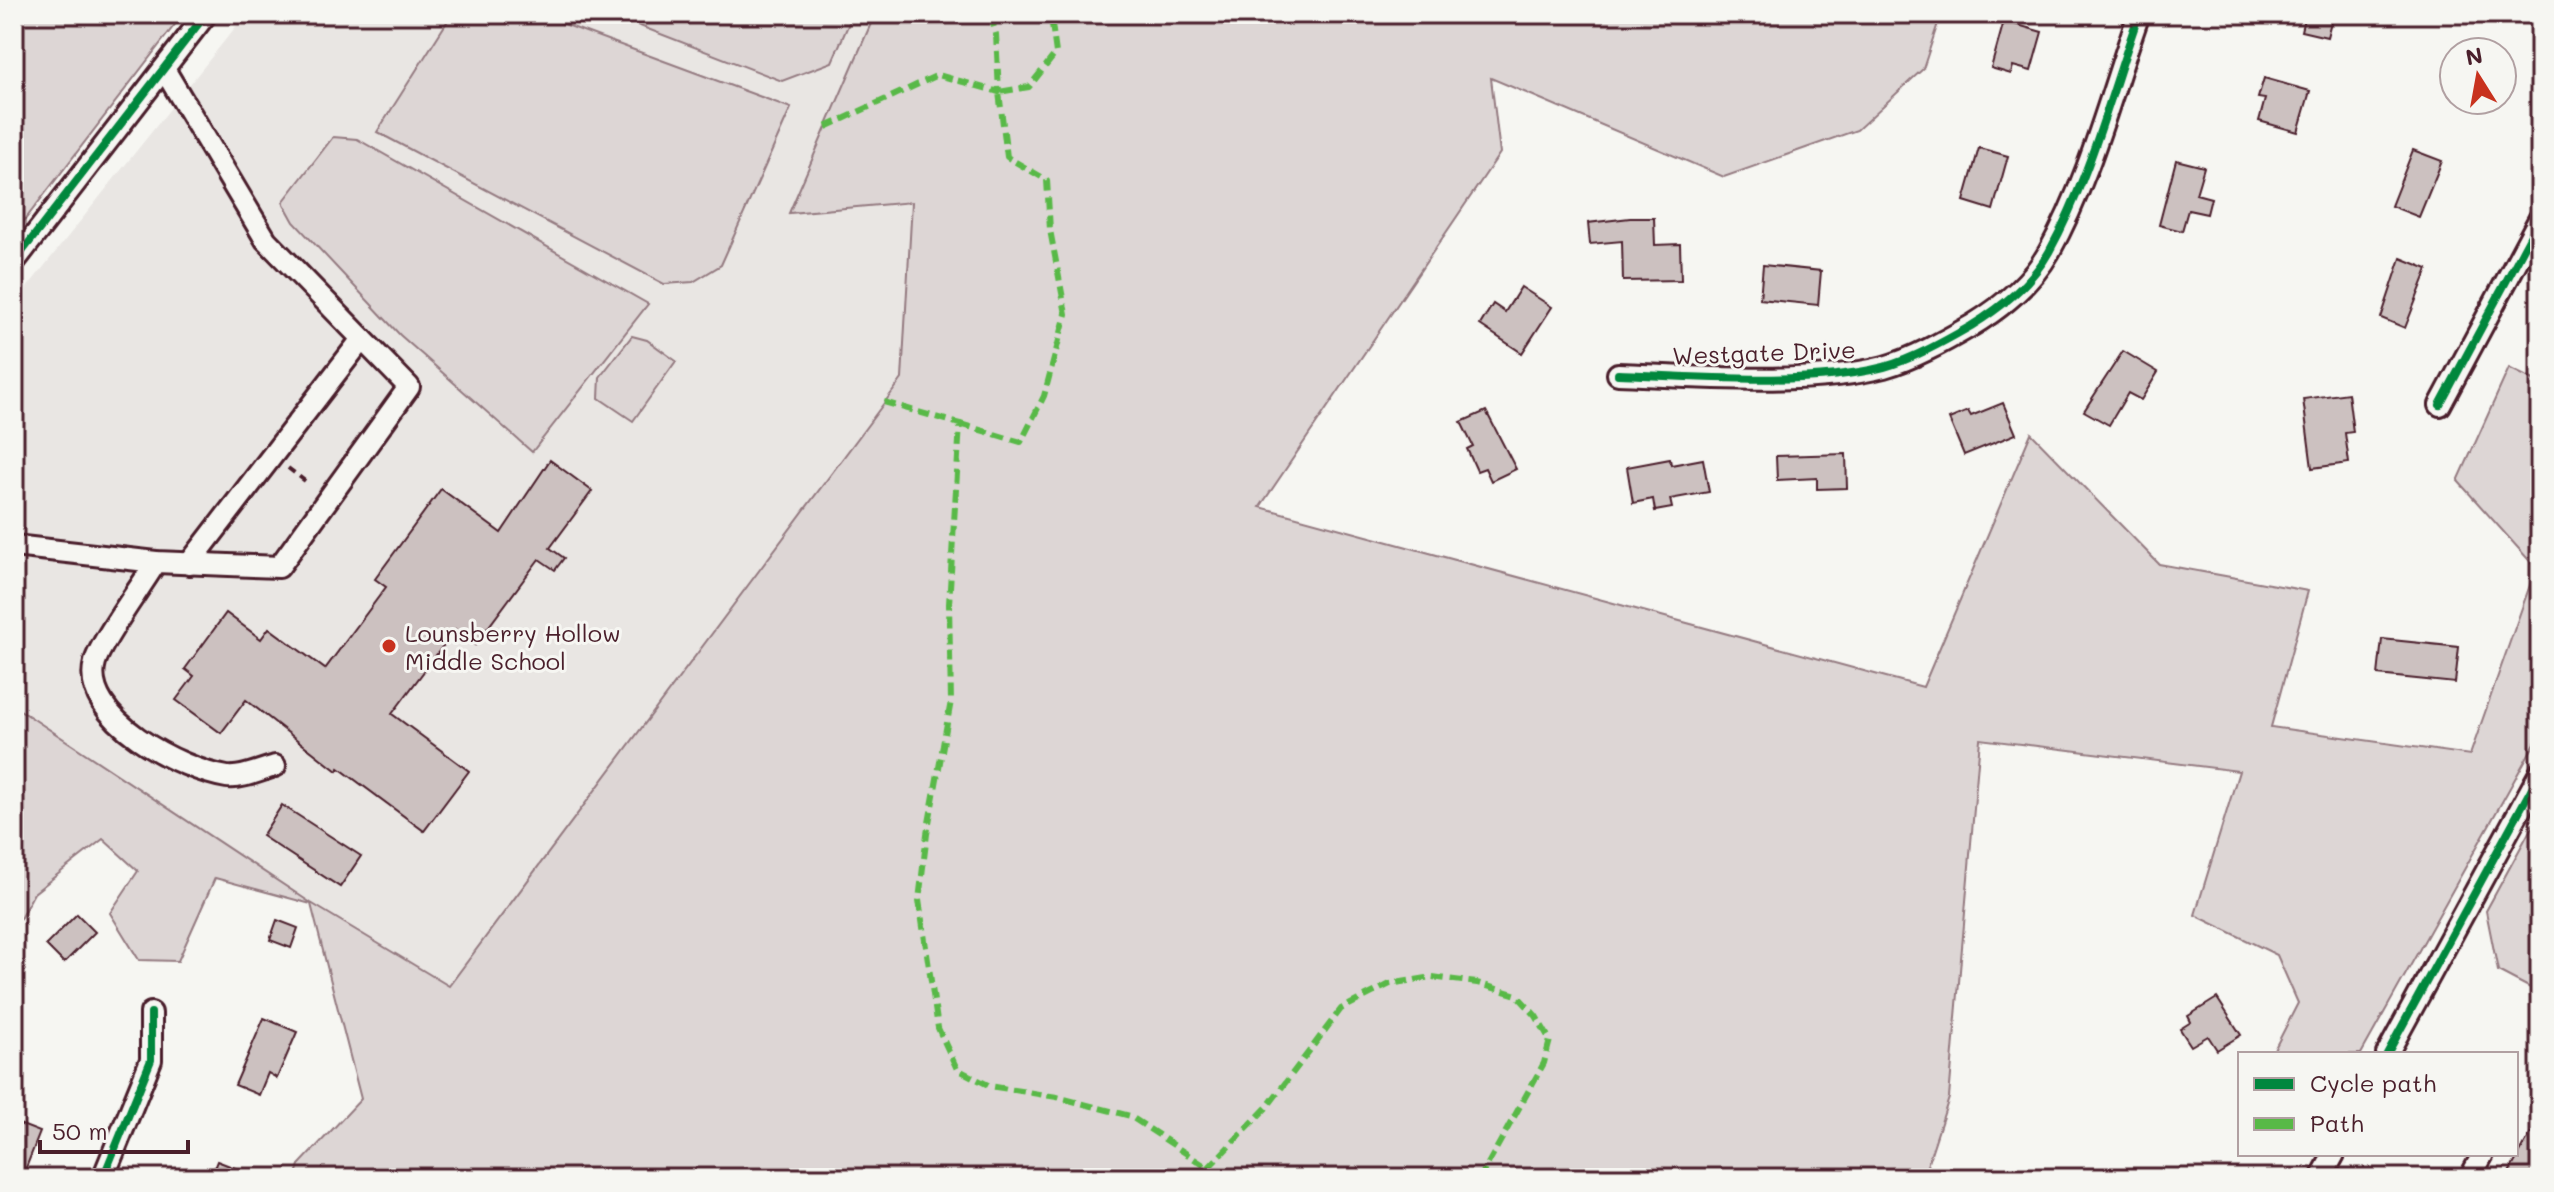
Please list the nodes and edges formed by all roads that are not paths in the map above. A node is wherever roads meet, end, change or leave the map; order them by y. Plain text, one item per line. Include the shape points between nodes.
1 (206, 14) edge
2 (2139, 14) edge
3 (164, 69) junction
4 (2540, 218) edge
5 (14, 262) edge
6 (362, 339) junction
7 (1618, 374) dead end
8 (2440, 405) dead end
9 (14, 546) edge
10 (156, 562) junction
11 (189, 564) junction
12 (275, 766) dead end
13 (2540, 773) edge
14 (151, 1013) dead end
15 (2388, 1052) edge
16 (2333, 1156) edge
17 (2482, 1156) edge
18 (103, 1178) edge
19 (2321, 1178) edge
20 (2470, 1178) edge

1 - 3 street
2 - 7 street, Westgate Drive via 2077,196 2048,255 2019,292 1992,314 1885,366 1833,376
3 - 5 street
3 - 6 street via 266,240
4 - 8 street
6 - 11 street
6 - 11 street via 409,387 279,567
9 - 10 street
10 - 11 street
10 - 12 street via 95,663 98,695 120,725 178,764 230,778
13 - 15 street
14 - 18 street via 151,1060
16 - 19 street
17 - 20 street

